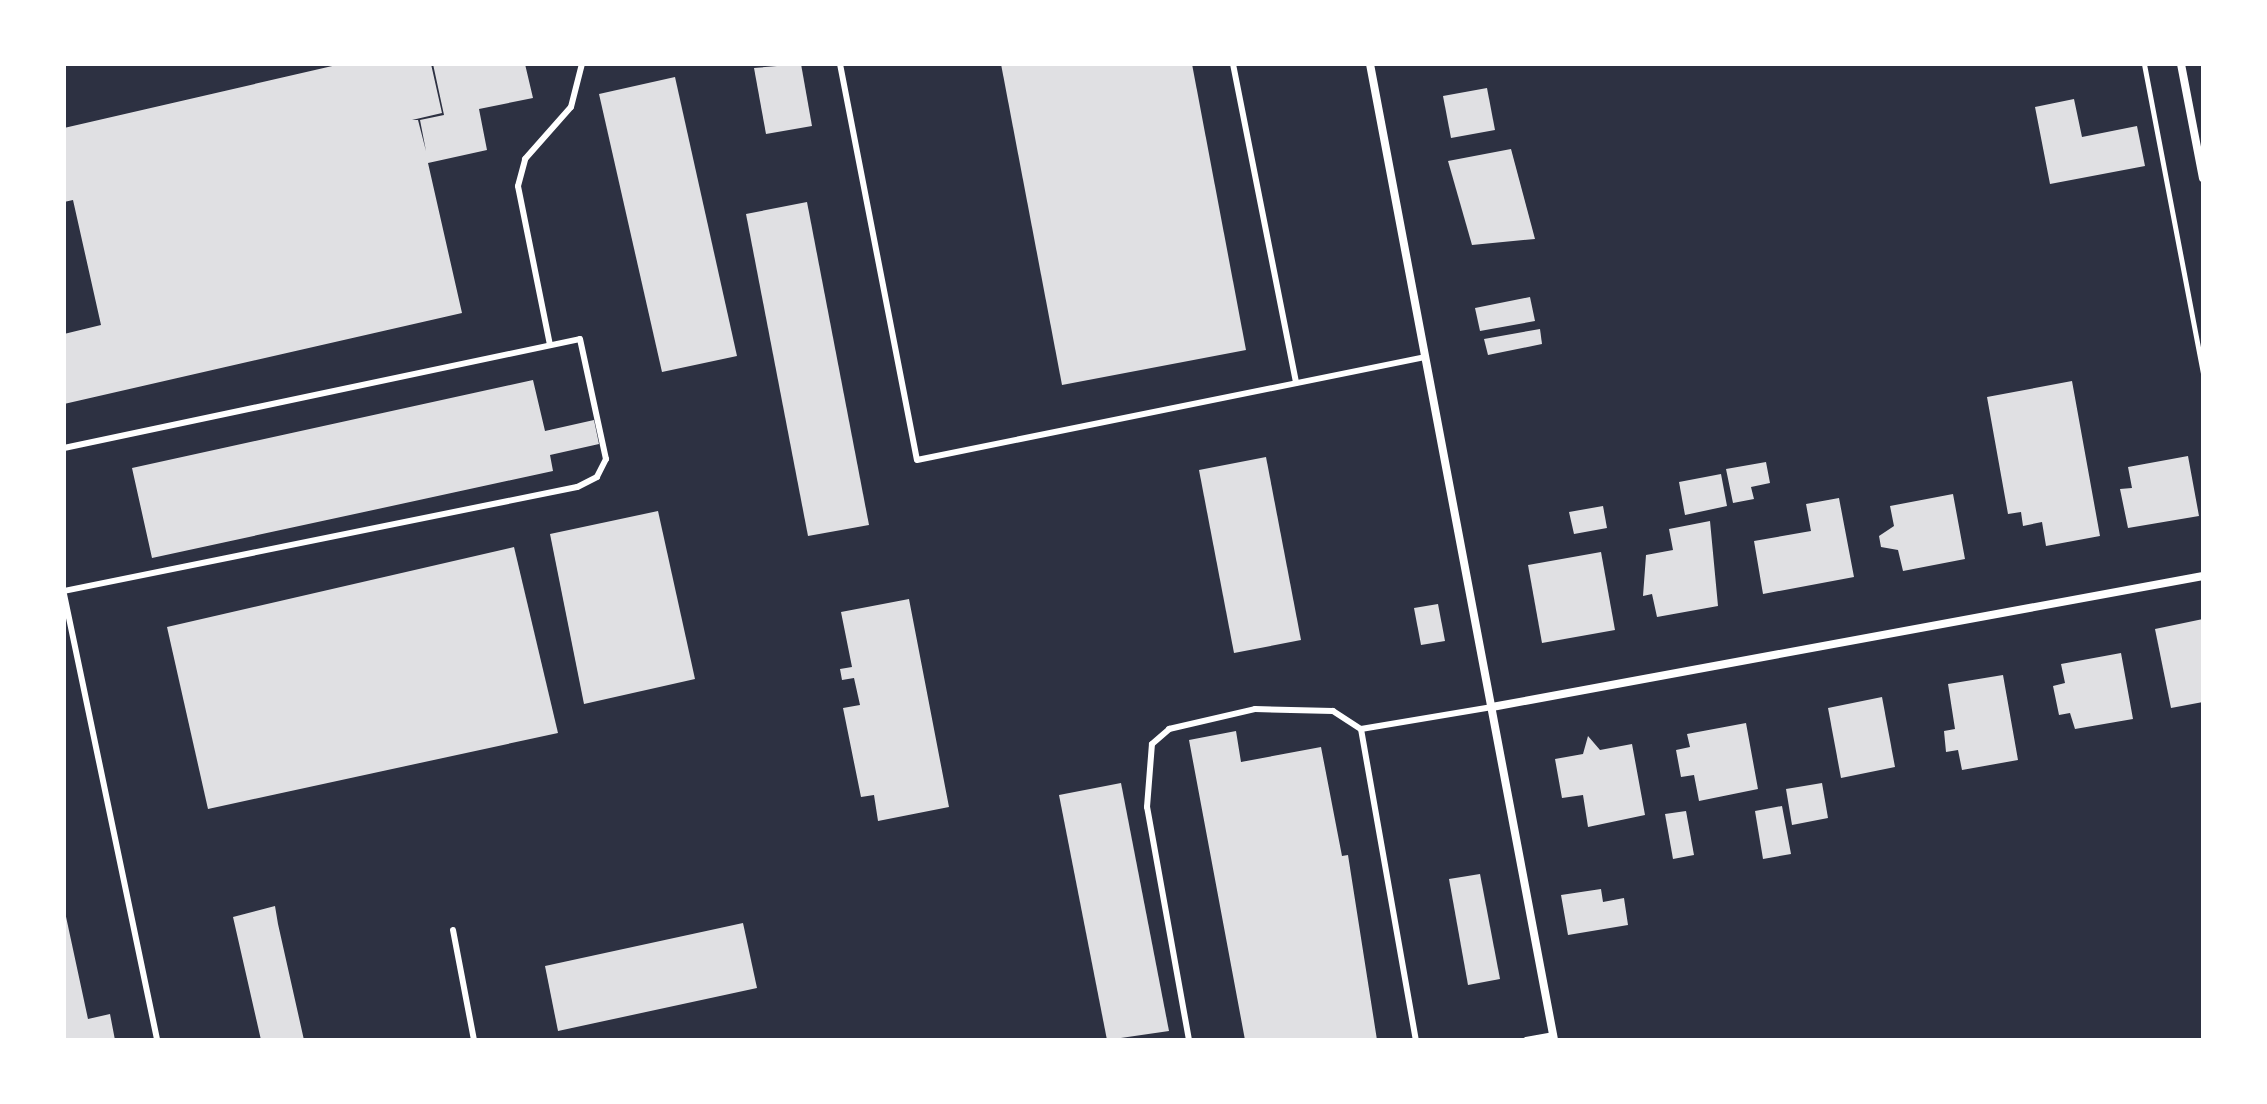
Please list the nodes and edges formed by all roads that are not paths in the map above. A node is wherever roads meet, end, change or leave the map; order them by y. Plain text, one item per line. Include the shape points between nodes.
1 (582, 64) edge
2 (840, 64) edge
3 (1233, 64) edge
4 (1370, 64) edge
5 (2181, 64) edge
6 (2203, 178) edge
7 (550, 345) junction
8 (1425, 357) junction
9 (1296, 383) junction
10 (64, 448) edge
11 (2203, 576) edge
12 (64, 593) edge
13 (1492, 707) junction
14 (1361, 729) junction
15 (453, 930) dead end
16 (1554, 1038) edge
17 (157, 1040) edge
18 (474, 1040) edge
19 (1189, 1040) edge
20 (1416, 1040) edge
21 (1526, 1040) edge

1 - 7 lane via 571,107 525,159 518,186
2 - 9 lane via 917,460
3 - 9 lane
4 - 8 street
5 - 6 street
7 - 10 lane
7 - 12 lane via 580,339 606,459 597,477
8 - 9 lane
8 - 13 street
11 - 13 street
12 - 17 lane
13 - 14 lane
13 - 16 street
14 - 19 lane via 1333,711 1255,709 1169,729 1152,744 1147,807
14 - 20 lane
15 - 18 lane
16 - 21 lane

